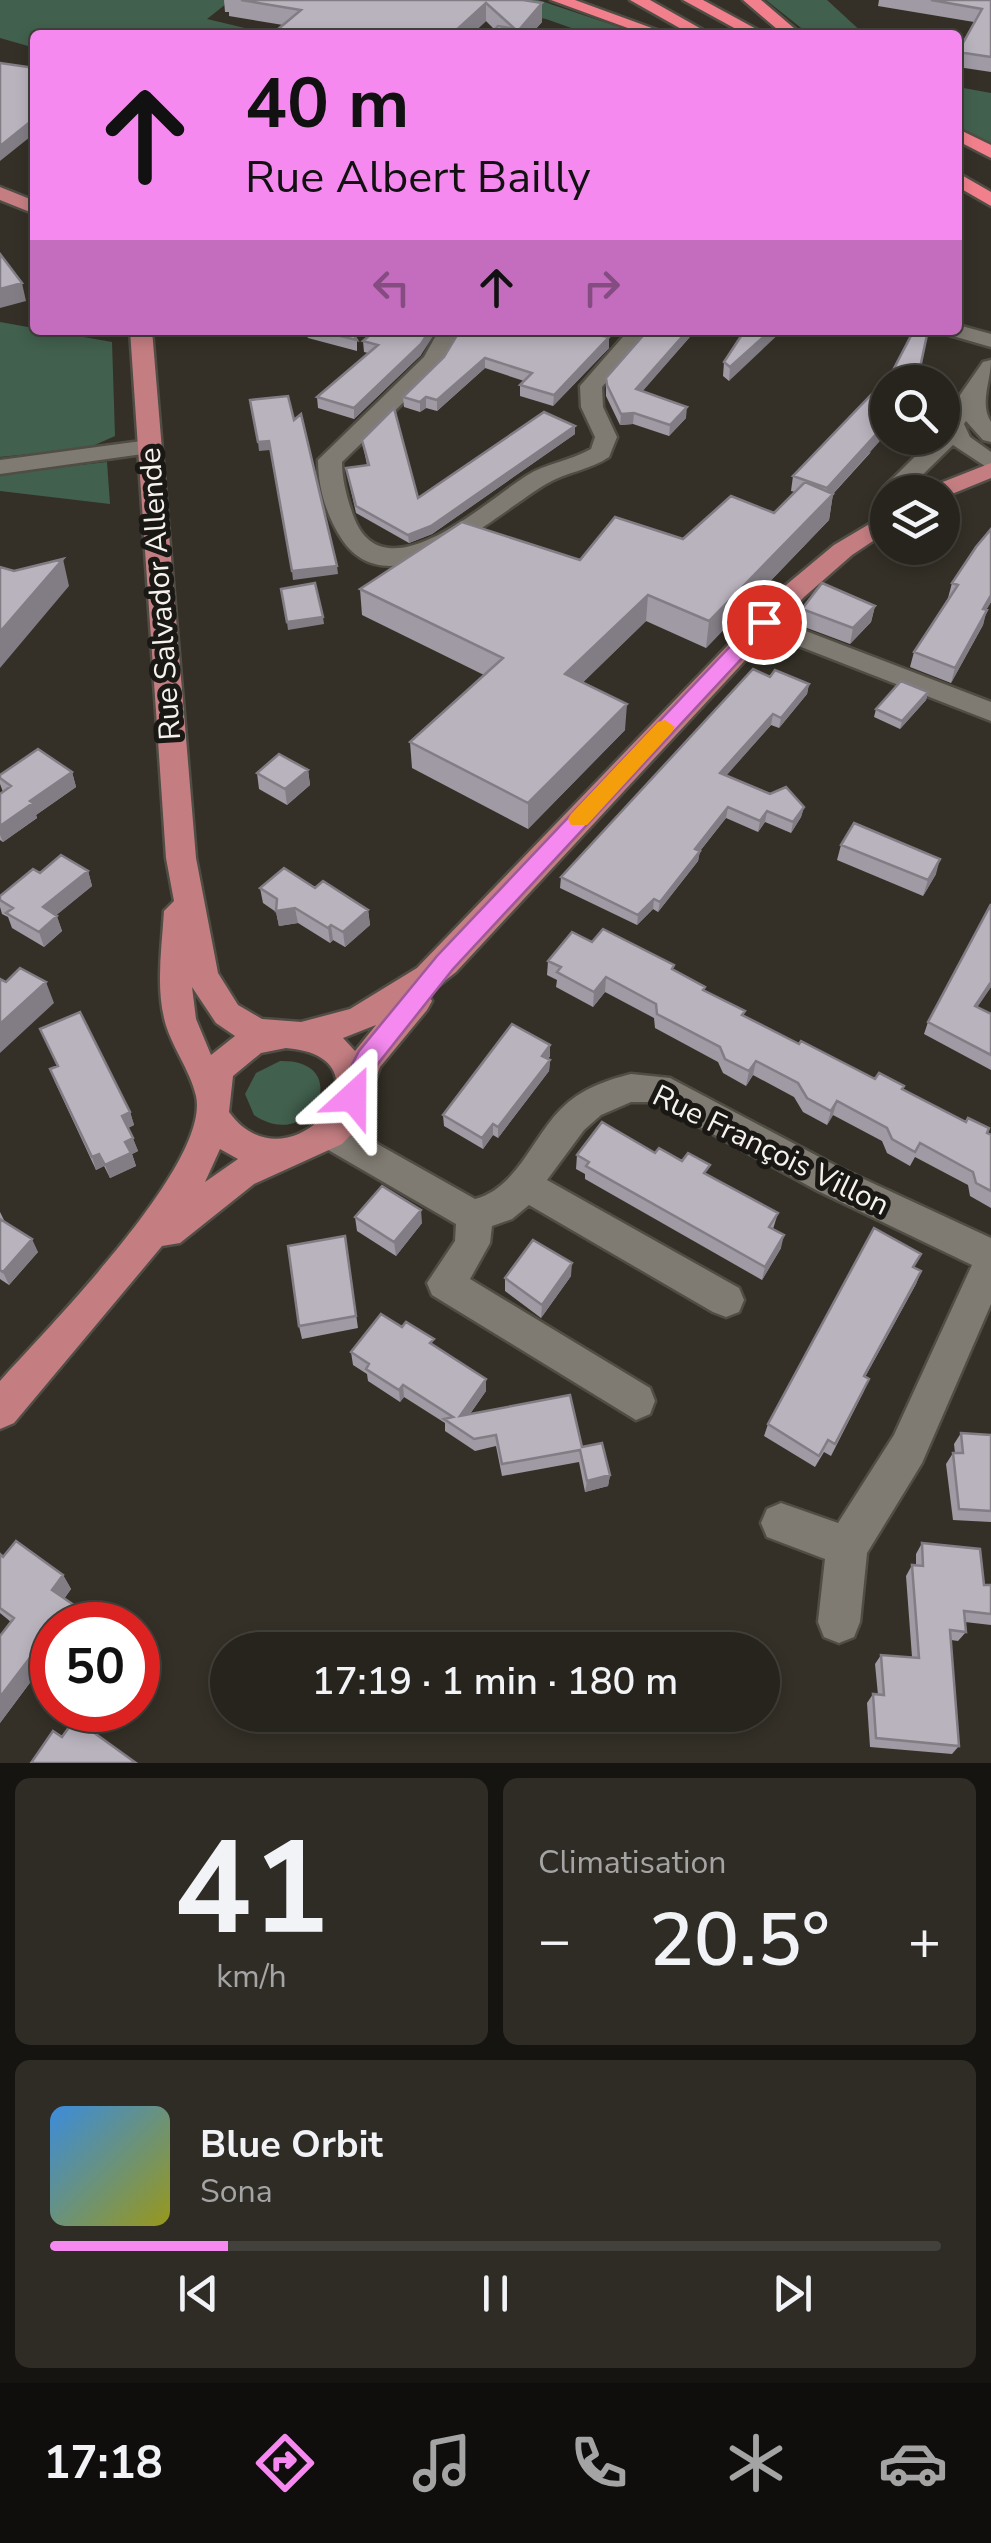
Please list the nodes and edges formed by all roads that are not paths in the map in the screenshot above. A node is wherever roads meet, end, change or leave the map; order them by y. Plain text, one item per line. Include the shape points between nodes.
1 (559, 0) edge
2 (638, 0) edge
3 (692, 0) edge
4 (751, 0) edge
5 (648, 30) edge
6 (695, 30) edge
7 (749, 30) edge
8 (788, 30) edge
9 (962, 136) edge
10 (962, 146) edge
11 (991, 154) edge
12 (991, 164) edge
13 (962, 182) edge
14 (0, 193) edge
15 (991, 200) edge
16 (30, 206) edge
17 (962, 333) edge
18 (141, 335) edge
19 (449, 335) edge
20 (598, 335) edge
21 (636, 335) edge
22 (991, 341) edge
23 (991, 368) edge
24 (973, 399) junction
25 (960, 411) edge
26 (991, 434) edge
27 (960, 438) edge
28 (149, 447) junction
29 (931, 455) edge
30 (991, 466) edge
31 (0, 467) edge
32 (912, 475) edge
33 (960, 481) edge
34 (870, 519) edge
35 (764, 622) junction
36 (988, 705) edge
37 (181, 858) junction
38 (445, 963) junction
39 (287, 1035) junction
40 (354, 1086) junction
41 (212, 1103) junction
42 (330, 1134) junction
43 (297, 1151) junction
44 (524, 1184) junction
45 (472, 1215) junction
46 (991, 1260) edge
47 (100, 1295) junction
48 (726, 1300) dead end
49 (636, 1402) dead end
50 (0, 1410) edge
51 (781, 1523) dead end
52 (846, 1547) junction
53 (839, 1622) dead end

1 - 5 highway
2 - 6 highway
3 - 7 highway
4 - 8 highway
9 - 11 highway
10 - 12 highway
13 - 15 highway
14 - 16 main road
17 - 22 street
18 - 28 main road, Rue Salvador Allende
19 - 21 street via 428,366 330,460 347,533 363,550 392,557 437,548 542,476 601,452 606,437 591,386
20 - 21 street
23 - 24 street
24 - 25 street
24 - 26 street via 974,418
27 - 30 street
28 - 31 street
28 - 37 main road, Rue Salvador Allende
29 - 32 street
30 - 33 main road
34 - 35 main road
35 - 36 street
35 - 38 main road
37 - 39 main road, Rue Salvador Allende via 208,988 227,1014 251,1029
37 - 41 main road, Rue Salvador Allende via 177,1000
38 - 39 main road via 378,1013
38 - 40 main road via 368,1058
39 - 40 main road via 322,1041 338,1053
39 - 41 main road via 234,1053 218,1072
40 - 42 main road via 350,1107
41 - 43 main road via 227,1136 244,1147
41 - 47 main road via 204,1148 182,1190
42 - 43 main road
42 - 45 street
43 - 47 main road via 224,1184
44 - 45 street, Rue François Villon via 500,1208
44 - 46 street, Rue François Villon via 594,1100 632,1085 658,1088
44 - 48 street
45 - 49 street via 472,1246 445,1283
46 - 52 street, Rue François Villon via 908,1448
47 - 50 main road
51 - 52 street
52 - 53 street, Rue François Villon

